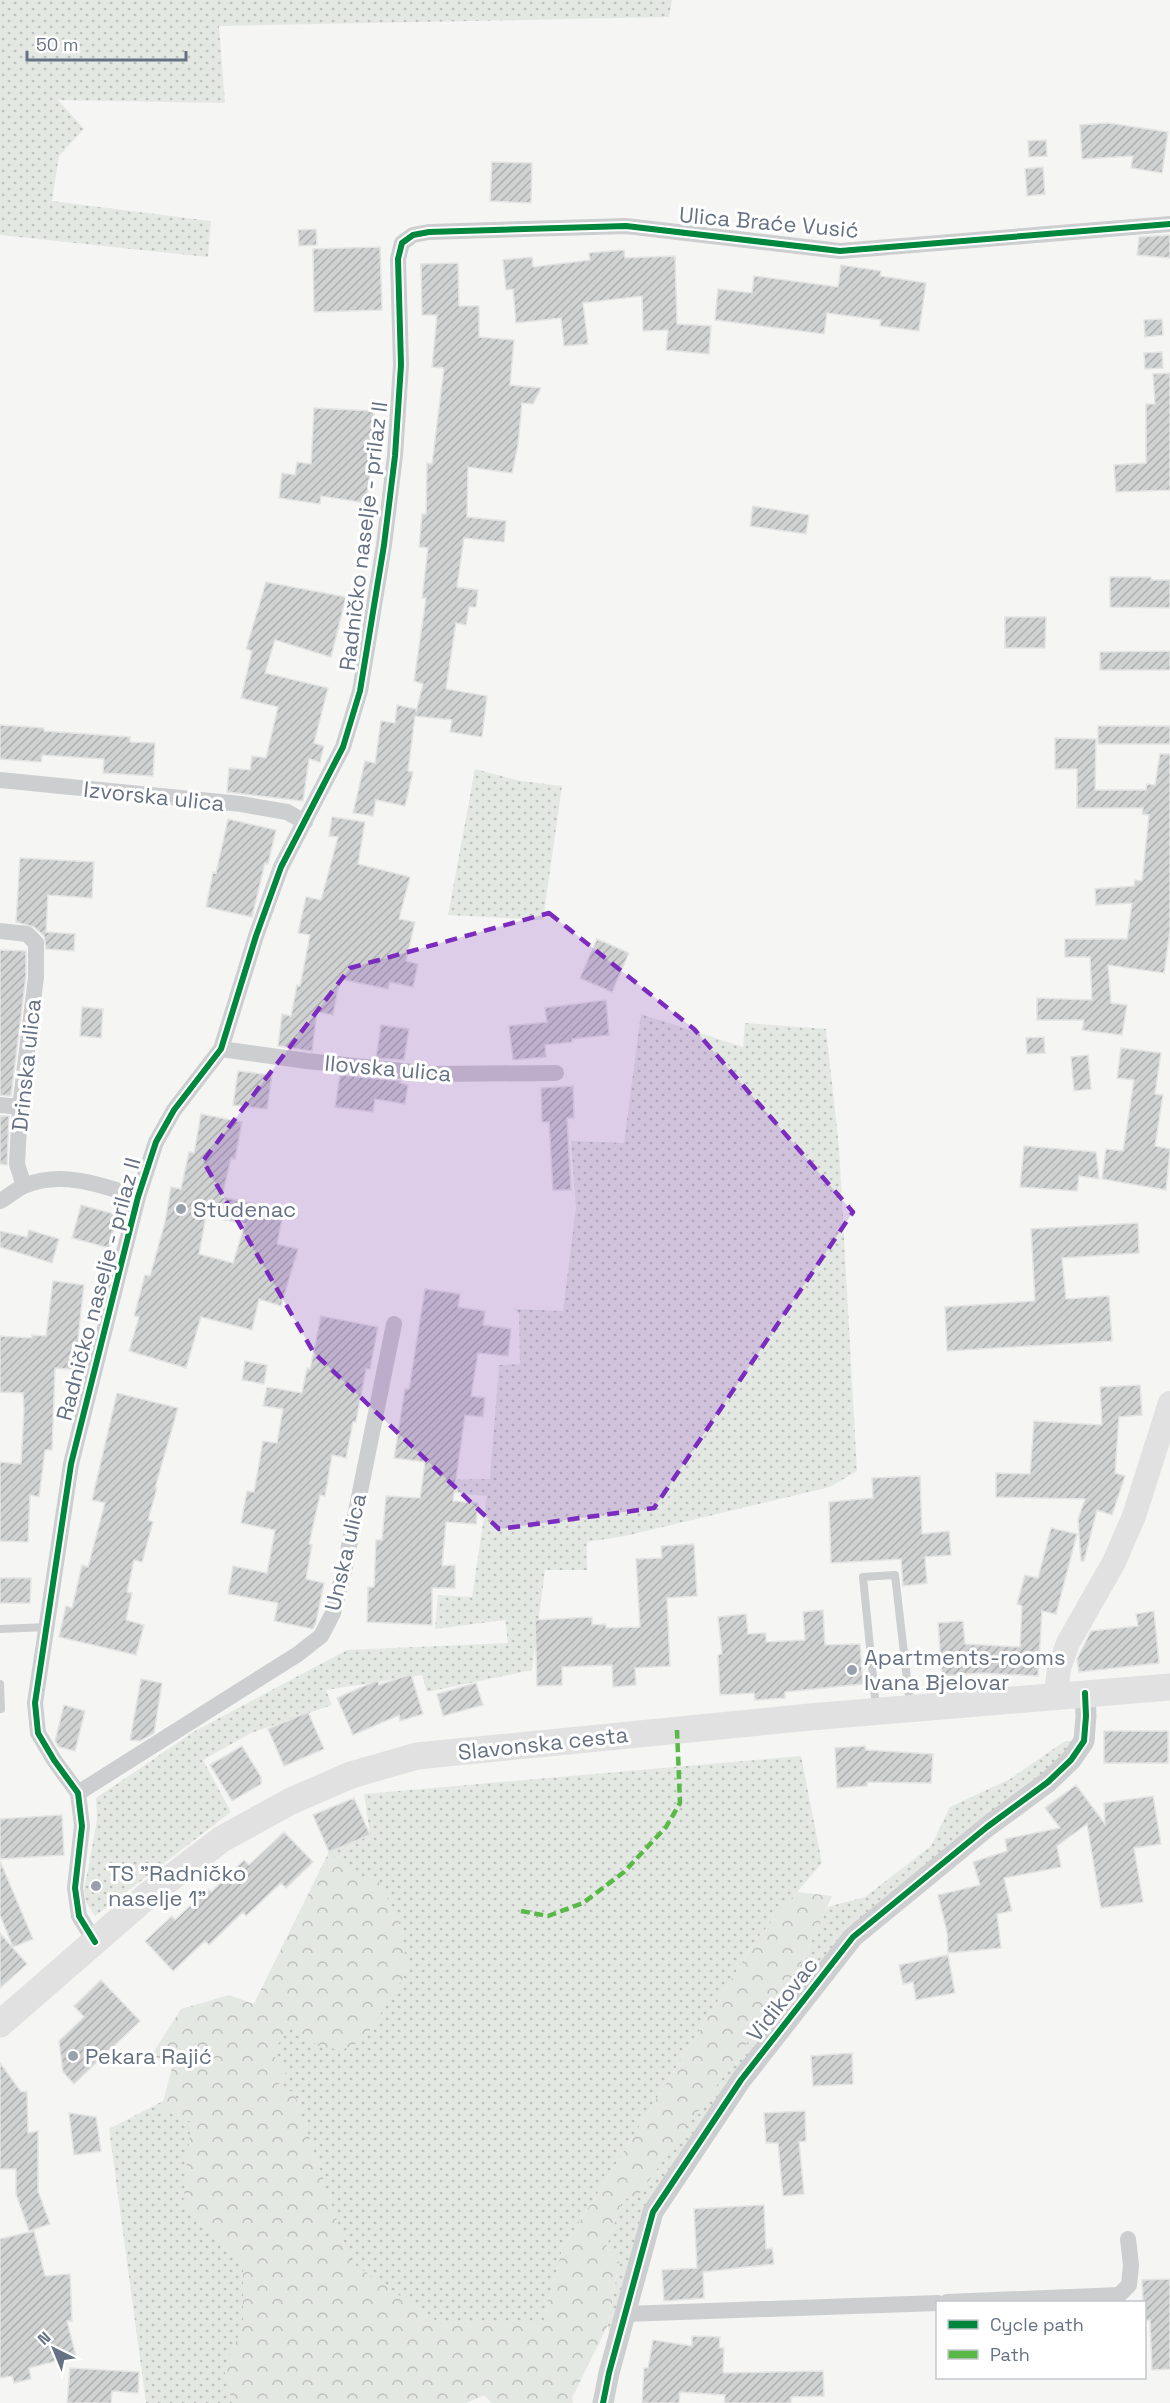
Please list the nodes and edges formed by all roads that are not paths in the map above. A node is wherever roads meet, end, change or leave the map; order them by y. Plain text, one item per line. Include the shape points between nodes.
1 (1170, 224) edge
2 (402, 243) joint
3 (0, 780) edge
4 (305, 822) junction
5 (0, 931) edge
6 (220, 1049) junction
7 (556, 1072) dead end
8 (0, 1105) edge
9 (20, 1107) junction
10 (24, 1186) junction
11 (138, 1197) junction
12 (0, 1201) edge
13 (394, 1324) dead end
14 (1170, 1403) edge
15 (47, 1627) junction
16 (0, 1629) edge
17 (0, 1684) edge
18 (1170, 1687) edge
19 (1085, 1693) junction
20 (1056, 1695) junction
21 (910, 1708) junction
22 (1, 1709) edge
23 (876, 1711) junction
24 (78, 1793) junction
25 (95, 1942) junction
26 (0, 2024) edge
27 (1128, 2240) dead end
28 (972, 2301) edge
29 (936, 2303) edge
30 (625, 2314) junction
31 (603, 2403) edge

1 - 2 street, Ulica Braće Vusić via 840,251 626,226 429,232
2 - 4 street, Radničko naselje - prilaz II via 401,365 395,456 362,682 344,747
3 - 4 street, Izvorska ulica via 241,804 287,812
4 - 6 street, Radničko naselje - prilaz II via 281,867
5 - 9 street, Drinska ulica via 27,934 36,943 36,977
6 - 7 street, Ilovska ulica via 432,1074
6 - 11 street, Radničko naselje - prilaz II via 169,1118 156,1142
8 - 9 street
9 - 10 street, Drinska ulica via 17,1164
10 - 11 street via 51,1180 92,1181
10 - 12 street
11 - 15 street, Radničko naselje - prilaz II via 71,1464
13 - 24 street, Unska ulica via 345,1566 333,1613 321,1636 288,1661
14 - 20 main road via 1134,1516 1114,1562 1068,1643 1059,1668
15 - 16 lane
15 - 24 street, Radničko naselje - prilaz II via 35,1703 38,1733
17 - 22 lane
18 - 19 main road, Slavonska cesta
19 - 20 main road, Slavonska cesta
19 - 30 street, Vidikovac via 1084,1741 1071,1760 853,1937 741,2080 653,2212
20 - 21 main road, Slavonska cesta
21 - 23 main road, Slavonska cesta
21 - 23 lane via 895,1575 863,1577
23 - 25 main road, Slavonska cesta via 417,1756 351,1775 291,1801 222,1839
24 - 25 street, Radničko naselje - prilaz II via 82,1826 75,1888 79,1916
25 - 26 main road, Slavonska cesta
27 - 28 street via 1129,2285 1119,2295
29 - 30 street
30 - 31 street, Vidikovac

